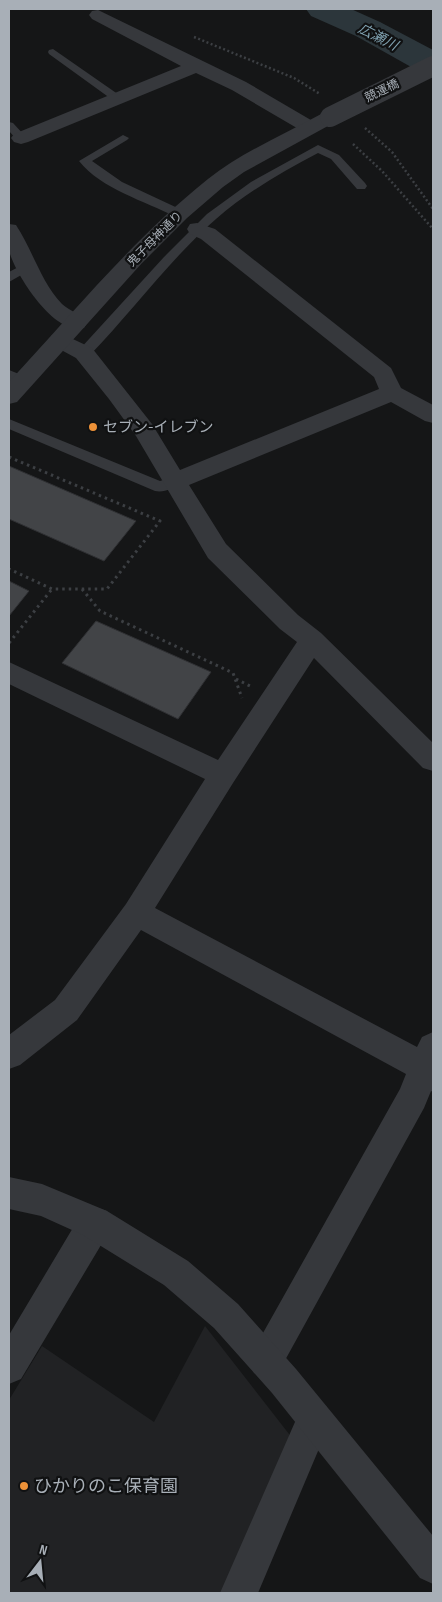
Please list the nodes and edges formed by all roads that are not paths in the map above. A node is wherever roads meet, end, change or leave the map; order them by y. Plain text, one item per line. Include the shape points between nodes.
1 (98, 16) dead end
2 (53, 52) dead end
3 (196, 66) junction
4 (433, 66) edge
5 (118, 99) junction
6 (330, 117) joint
7 (309, 127) junction
8 (15, 132) edge
9 (123, 138) dead end
10 (361, 186) dead end
11 (180, 214) junction
12 (197, 229) junction
13 (9, 230) edge
14 (26, 267) junction
15 (9, 278) edge
16 (68, 332) junction
17 (84, 353) junction
18 (13, 386) edge
19 (392, 393) junction
20 (433, 415) edge
21 (9, 424) edge
22 (176, 481) junction
23 (312, 640) junction
24 (9, 672) edge
25 (433, 760) edge
26 (223, 775) junction
27 (136, 913) junction
28 (9, 1054) edge
29 (430, 1064) edge
30 (9, 1193) edge
31 (95, 1223) junction
32 (266, 1361) junction
33 (9, 1367) edge
34 (314, 1418) junction
35 (433, 1565) edge
36 (239, 1593) edge

1 - 3 street
2 - 5 lane
3 - 5 street
3 - 7 street via 239,86
4 - 6 street, 競運橋, bridge
5 - 8 street
6 - 7 street, 鬼子母神通り
7 - 11 street, 鬼子母神通り via 237,168
9 - 11 lane via 85,161 122,189
10 - 12 lane via 335,157 318,148 258,181
11 - 16 street, 鬼子母神通り
12 - 17 lane
12 - 19 street via 208,234 383,373
13 - 14 street
14 - 15 lane
14 - 16 street
16 - 17 street
16 - 18 street, 鬼子母神通り
17 - 22 street via 144,430
19 - 20 street
19 - 22 street
21 - 22 lane via 160,487
22 - 23 street via 217,551 289,622
23 - 25 street
23 - 26 street
24 - 26 street
26 - 27 street
27 - 28 street via 66,1010
27 - 29 street
29 - 32 street
30 - 31 street via 42,1200
31 - 32 street via 176,1273 226,1316
31 - 33 street
32 - 34 street
34 - 35 street
34 - 36 street

